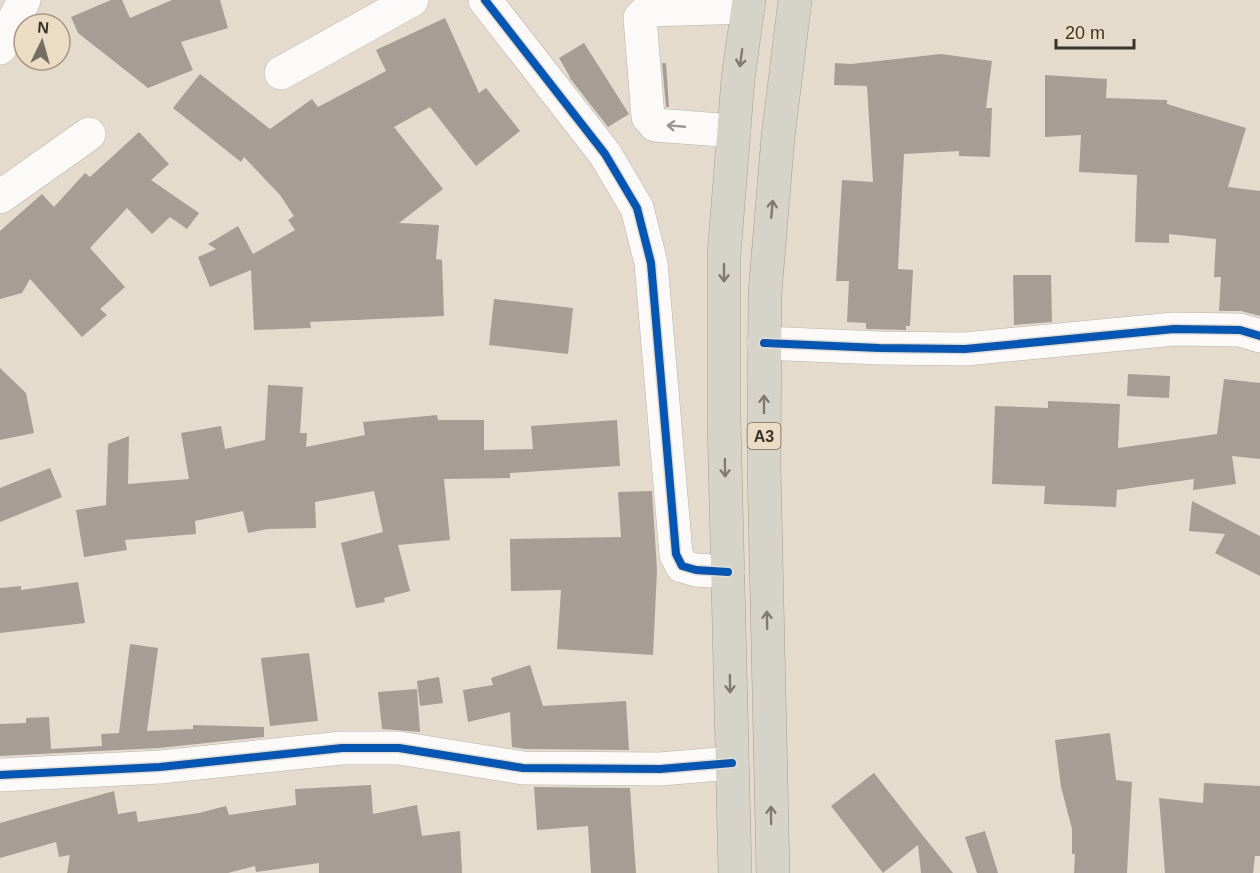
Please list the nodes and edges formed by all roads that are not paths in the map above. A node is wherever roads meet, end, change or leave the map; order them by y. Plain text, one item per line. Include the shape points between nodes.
1 (24, 0) edge
2 (412, 0) edge
3 (485, 0) edge
4 (795, 0) edge
5 (748, 3) edge
6 (0, 48) edge
7 (281, 73) dead end
8 (734, 131) junction
9 (89, 134) dead end
10 (0, 197) edge
11 (1260, 336) edge
12 (764, 343) junction
13 (728, 572) junction
14 (732, 763) junction
15 (0, 775) edge
16 (735, 873) edge
17 (773, 873) edge

1 - 6 street
2 - 7 street
3 - 13 street via 605,154 637,208 651,263 676,554 682,566
12 -> 4 highway, A3 via 778,137
5 -> 8 highway, A3
8 -> 5 street via 656,124 648,117 640,18 648,10
8 -> 13 highway, A3 via 724,255
9 - 10 street
11 - 12 street via 1240,330 1174,329 965,349
17 -> 12 highway, A3
13 -> 14 highway, A3
14 - 15 street via 660,769 523,768 399,748 342,748 160,767
14 - 16 highway, A3

